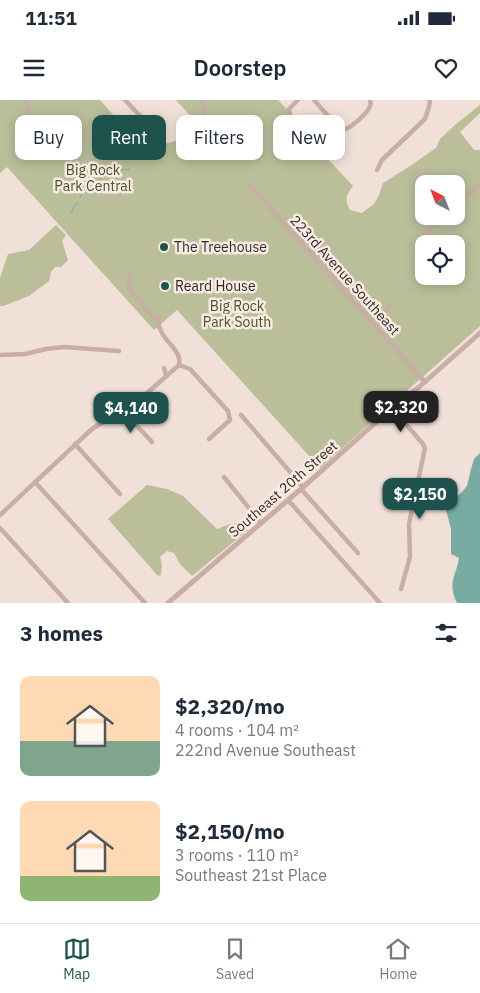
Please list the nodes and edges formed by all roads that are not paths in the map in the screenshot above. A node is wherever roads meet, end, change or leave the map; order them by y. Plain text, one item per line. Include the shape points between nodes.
1 (26, 100) edge
2 (125, 100) edge
3 (202, 100) edge
4 (298, 100) edge
5 (314, 100) edge
6 (370, 100) edge
7 (430, 100) edge
8 (29, 115) edge
9 (139, 115) edge
10 (204, 115) edge
11 (290, 115) edge
12 (377, 170) dead end
13 (248, 184) dead end
14 (480, 184) edge
15 (465, 197) edge
16 (433, 225) edge
17 (424, 233) dead end
18 (129, 276) dead end
19 (391, 306) dead end
20 (373, 323) junction
21 (480, 333) edge
22 (120, 351) dead end
23 (0, 355) edge
24 (179, 365) junction
25 (164, 368) dead end
26 (166, 376) junction
27 (425, 382) junction
28 (392, 408) junction
29 (124, 412) junction
30 (241, 415) dead end
31 (209, 439) dead end
32 (152, 442) dead end
33 (75, 444) junction
34 (224, 477) dead end
35 (36, 482) junction
36 (302, 488) junction
37 (120, 494) dead end
38 (288, 500) junction
39 (0, 515) edge
40 (261, 523) junction
41 (0, 528) edge
42 (358, 553) dead end
43 (401, 589) dead end
44 (68, 603) edge
45 (145, 603) edge
46 (168, 603) edge
47 (380, 603) edge

1 - 8 street
2 - 9 street
3 - 10 street
4 - 11 street via 289,109
5 - 6 street via 339,128 345,129 368,110
7 - 12 street via 425,120 382,160
13 - 20 street, 223rd Avenue Southeast
14 - 15 street
16 - 17 street
18 - 24 street via 129,287 152,316 158,318 163,337 181,359
19 - 20 street
20 - 27 street, 223rd Avenue Southeast
21 - 27 street, Southeast 20th Street
22 - 23 street via 64,347
24 - 26 street
24 - 31 street via 190,369 228,411 230,420
25 - 26 street
26 - 29 street
27 - 28 street, Southeast 20th Street
28 - 36 street, Southeast 20th Street
28 - 43 street via 425,448 409,524 410,557
29 - 32 street
29 - 33 street via 92,428
30 - 36 street
33 - 35 street
33 - 37 street
34 - 40 street
35 - 39 street
35 - 45 street
36 - 38 street, Southeast 20th Street
36 - 42 street
38 - 40 street, Southeast 20th Street
38 - 47 street
40 - 46 street, Southeast 20th Street
41 - 44 street

